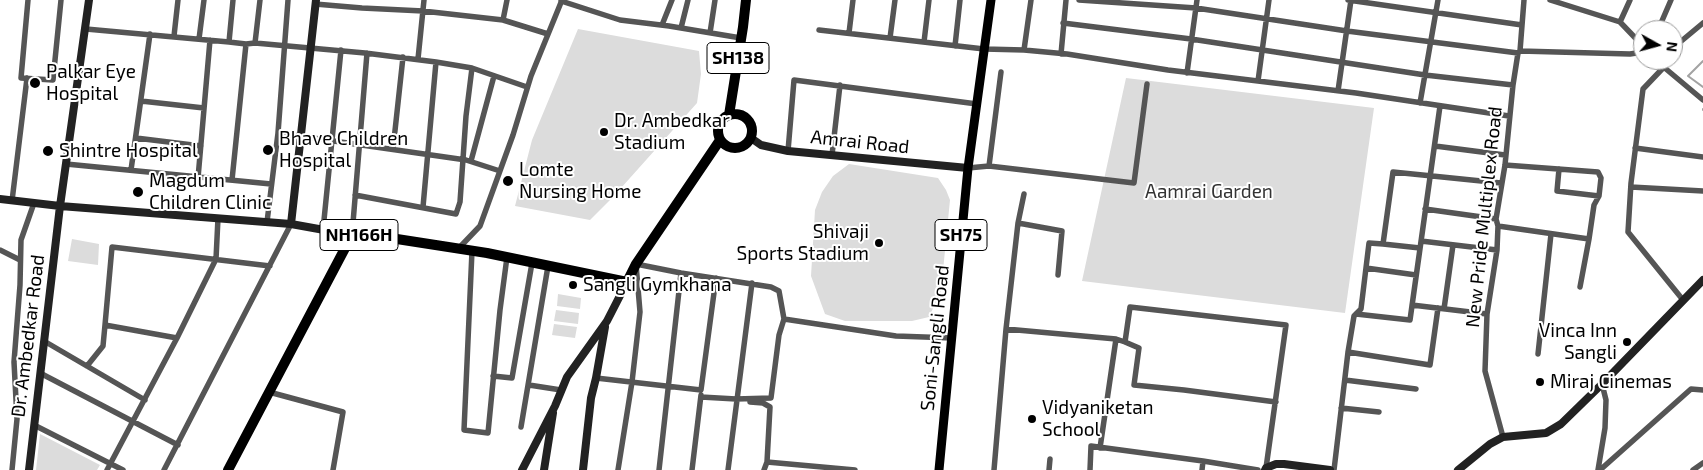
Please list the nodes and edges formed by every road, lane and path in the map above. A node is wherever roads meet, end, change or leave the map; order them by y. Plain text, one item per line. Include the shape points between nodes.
1 (28, 0) edge
2 (62, 0) edge
3 (89, 0) edge
4 (178, 0) edge
5 (204, 0) edge
6 (233, 0) edge
7 (260, 0) edge
8 (288, 0) edge
9 (424, 0) edge
10 (507, 0) edge
11 (561, 0) edge
12 (672, 0) edge
13 (688, 0) edge
14 (715, 0) edge
15 (746, 0) edge
16 (853, 0) edge
17 (894, 0) edge
18 (929, 0) edge
19 (960, 0) edge
20 (991, 0) edge
21 (1031, 0) edge
22 (1066, 0) edge
23 (1079, 0) edge
24 (1197, 0) edge
25 (1269, 0) edge
26 (1350, 0) edge
27 (1438, 0) edge
28 (1524, 0) edge
29 (1550, 0) edge
30 (1630, 0) edge
31 (1671, 0) edge
32 (315, 2) edge
33 (1196, 8) junction
34 (423, 11) junction
35 (1436, 12) junction
36 (1266, 19) junction
37 (503, 20) junction
38 (1662, 20) edge
39 (1620, 22) junction
40 (1063, 23) junction
41 (1703, 23) edge
42 (1522, 24) junction
43 (662, 25) junction
44 (86, 28) junction
45 (681, 28) junction
46 (819, 30) dead end
47 (1347, 31) junction
48 (710, 33) junction
49 (150, 34) junction
50 (548, 34) junction
51 (849, 34) junction
52 (174, 36) junction
53 (1633, 36) edge
54 (741, 38) junction
55 (890, 38) junction
56 (199, 39) junction
57 (1191, 39) junction
58 (210, 40) junction
59 (1683, 40) edge
60 (229, 42) junction
61 (924, 42) junction
62 (1430, 42) junction
63 (255, 43) junction
64 (246, 44) junction
65 (284, 45) junction
66 (955, 46) junction
67 (310, 48) junction
68 (984, 49) junction
69 (1262, 49) junction
70 (341, 50) junction
71 (1024, 50) junction
72 (1519, 52) junction
73 (367, 53) junction
74 (1061, 54) junction
75 (1633, 54) edge
76 (403, 57) junction
77 (418, 59) junction
78 (436, 62) junction
79 (1342, 62) junction
80 (472, 68) junction
81 (1662, 70) edge
82 (1666, 70) edge
83 (1001, 72) dead end
84 (1187, 73) junction
85 (1425, 75) junction
86 (494, 76) junction
87 (27, 78) junction
88 (1258, 81) junction
89 (1147, 84) dead end
90 (840, 85) junction
91 (1513, 85) junction
92 (528, 87) junction
93 (1338, 91) junction
94 (1703, 100) edge
95 (141, 101) junction
96 (1420, 103) junction
97 (977, 104) junction
98 (1440, 106) junction
99 (204, 108) junction
100 (729, 115) junction
101 (1509, 116) junction
102 (278, 133) junction
103 (300, 136) junction
104 (136, 138) junction
105 (751, 138) junction
106 (720, 140) junction
107 (333, 141) junction
108 (360, 144) junction
109 (201, 146) junction
110 (1435, 146) junction
111 (1635, 148) junction
112 (393, 149) junction
113 (788, 151) junction
114 (428, 154) junction
115 (832, 155) junction
116 (1505, 155) junction
117 (1703, 157) edge
118 (462, 159) junction
119 (471, 161) junction
120 (66, 164) junction
121 (1505, 165) junction
122 (989, 166) junction
123 (968, 168) junction
124 (1559, 168) junction
125 (131, 170) junction
126 (500, 171) junction
127 (1430, 176) junction
128 (198, 178) junction
129 (232, 180) junction
130 (1501, 183) junction
131 (272, 184) junction
132 (1631, 187) junction
133 (1703, 191) edge
134 (1024, 194) dead end
135 (355, 195) junction
136 (1599, 196) junction
137 (0, 200) edge
138 (12, 201) junction
139 (34, 203) junction
140 (60, 206) junction
141 (423, 207) junction
142 (1426, 209) junction
143 (218, 218) junction
144 (1496, 219) junction
145 (267, 222) junction
146 (1018, 223) junction
147 (292, 224) junction
148 (1498, 226) junction
149 (324, 230) junction
150 (1551, 234) junction
151 (352, 235) junction
152 (1590, 239) junction
153 (1383, 244) junction
154 (1421, 244) junction
155 (1453, 245) junction
156 (458, 249) junction
157 (0, 250) edge
158 (1497, 250) junction
159 (472, 251) junction
160 (507, 257) junction
161 (216, 259) junction
162 (20, 260) junction
163 (532, 263) junction
164 (636, 264) junction
165 (270, 266) junction
166 (548, 266) junction
167 (1366, 268) junction
168 (681, 273) junction
169 (1058, 275) dead end
170 (1416, 275) junction
171 (716, 278) junction
172 (1703, 280) edge
173 (627, 282) junction
174 (752, 283) junction
175 (1580, 286) dead end
176 (1683, 300) junction
177 (1412, 305) junction
178 (1441, 309) junction
179 (1356, 314) junction
180 (1488, 314) junction
181 (784, 318) junction
182 (607, 320) junction
183 (104, 326) junction
184 (1006, 329) junction
185 (177, 338) junction
186 (952, 338) junction
187 (1116, 339) junction
188 (44, 341) junction
189 (1125, 342) junction
190 (1348, 352) junction
191 (1538, 354) dead end
192 (87, 366) junction
193 (40, 373) junction
194 (493, 376) junction
195 (596, 378) junction
196 (1344, 380) junction
197 (632, 382) junction
198 (1602, 384) junction
199 (528, 385) junction
200 (668, 386) junction
201 (1416, 389) dead end
202 (561, 390) junction
203 (701, 390) junction
204 (1703, 390) edge
205 (269, 392) junction
206 (700, 397) junction
207 (736, 399) junction
208 (145, 400) junction
209 (1276, 402) junction
210 (555, 406) junction
211 (1341, 408) junction
212 (1379, 412) dead end
213 (133, 421) junction
214 (34, 425) junction
215 (522, 427) dead end
216 (1503, 437) junction
217 (178, 445) junction
218 (1100, 448) junction
219 (1050, 459) dead end
220 (1204, 461) junction
221 (767, 462) junction
222 (1703, 463) edge
223 (109, 467) edge
224 (1266, 469) edge
225 (12, 470) edge
226 (29, 470) edge
227 (123, 470) edge
228 (164, 470) edge
229 (228, 470) edge
230 (334, 470) edge
231 (522, 470) edge
232 (544, 470) edge
233 (583, 470) edge
234 (618, 470) edge
235 (659, 470) edge
236 (692, 470) edge
237 (728, 470) edge
238 (764, 470) edge
239 (855, 470) edge
240 (938, 470) edge
241 (994, 470) edge
242 (1049, 470) edge
243 (1090, 470) edge
244 (1202, 470) edge
245 (1258, 470) edge
246 (1330, 470) edge
247 (1334, 470) edge
248 (1458, 470) edge
249 (1599, 470) edge
250 (1693, 470) edge

1 - 87 street via 21,78
2 - 87 street via 54,80
3 - 44 main road, Dr. Ambedkar Road
4 - 52 street
5 - 56 street
6 - 60 street
7 - 63 street
8 - 65 street
9 - 34 street
10 - 37 street
11 - 43 street via 620,20
11 - 50 street
12 - 43 street
13 - 45 street
14 - 48 street
15 - 54 highway, SH138
16 - 51 street
17 - 55 street
18 - 61 street
19 - 66 street
20 - 68 main road, Soni-Sangli Road / SH75
21 - 71 street
22 - 40 street
23 - 33 street
24 - 33 street
25 - 36 street
26 - 35 street
26 - 47 street
27 - 35 street
28 - 42 street, New Pride Multiplex Road
29 - 39 street
30 - 39 street
31 - 38 street
32 - 34 street
32 - 67 main road
33 - 36 street
33 - 57 street
34 - 37 street
34 - 77 street
35 - 42 street
35 - 62 street
36 - 47 street
36 - 69 street
37 - 50 street
39 - 53 street
40 - 57 street
40 - 74 street
41 - 59 street
42 - 72 street, New Pride Multiplex Road
43 - 45 street
44 - 49 street
44 - 120 main road, Dr. Ambedkar Road
45 - 48 street
46 - 51 street
47 - 62 street
47 - 79 street
48 - 54 street
49 - 52 street
49 - 95 street
50 - 92 street
51 - 55 street
52 - 56 street
54 - 100 highway, SH138
55 - 61 street
56 - 58 street
57 - 69 street
57 - 84 street
58 - 60 street
58 - 99 street
60 - 64 street
61 - 66 street
62 - 72 street
62 - 85 street
63 - 64 street
63 - 65 street
64 - 129 street
65 - 67 street
65 - 102 street
66 - 68 street
67 - 70 street
67 - 103 main road
68 - 71 street
68 - 97 main road, Soni-Sangli Road / SH75
69 - 79 street
69 - 88 street
70 - 73 street
70 - 107 street
71 - 74 street
72 - 75 street
72 - 91 street, New Pride Multiplex Road
73 - 76 street
73 - 108 street
74 - 84 street
76 - 77 street
76 - 112 street
77 - 78 street
78 - 80 street
78 - 114 street
79 - 85 street
79 - 93 street
80 - 86 street
80 - 118 street
81 - 111 street via 1642,89
82 - 94 street
83 - 122 street
84 - 88 street
85 - 91 street
85 - 96 street
86 - 92 street
86 - 119 street
87 - 138 street
88 - 93 street
89 - 122 street via 1134,184
90 - 97 street
90 - 113 street via 794,80
90 - 115 street
91 - 101 street, New Pride Multiplex Road
92 - 126 street
93 - 96 street
95 - 99 street
95 - 104 street
96 - 98 street
97 - 123 main road, Soni-Sangli Road / SH75
98 - 101 street
98 - 110 street
99 - 109 street
100 - 105 highway via 740,115 749,121
100 - 106 highway via 718,128
101 - 116 street, New Pride Multiplex Road
102 - 103 street
102 - 131 street
103 - 107 street
103 - 147 main road
104 - 109 street
104 - 125 street
105 - 106 highway via 745,145 734,149
105 - 113 main road, Amrai Road via 762,145
106 - 164 highway
107 - 108 street
107 - 149 street
108 - 112 street
108 - 135 street
109 - 128 street
110 - 116 street
110 - 127 street
111 - 117 street
111 - 132 street
112 - 114 street
113 - 115 main road, Amrai Road
114 - 118 street
114 - 141 street
115 - 123 main road, Amrai Road
116 - 121 street, New Pride Multiplex Road
118 - 119 street
118 - 141 street via 460,202 456,214
119 - 126 street
120 - 125 street
120 - 140 main road, Dr. Ambedkar Road
121 - 124 street
121 - 130 street, New Pride Multiplex Road
122 - 123 street
123 - 186 main road, Soni-Sangli Road / SH75
124 - 136 street via 1598,172 1601,178
124 - 136 street via 1557,191
125 - 128 street
126 - 156 street via 480,226
127 - 130 street
127 - 142 street
127 - 153 street via 1393,172
128 - 129 street
129 - 131 street
130 - 144 street, New Pride Multiplex Road
131 - 145 street
132 - 133 street
132 - 176 street via 1628,232
134 - 146 street
135 - 141 street
135 - 151 street
136 - 152 street via 1594,205
137 - 138 main road
138 - 139 main road
139 - 140 main road
139 - 162 street via 21,240
140 - 143 main road
140 - 188 main road, Dr. Ambedkar Road
142 - 144 street
142 - 154 street
143 - 145 main road
143 - 161 street
144 - 148 street, New Pride Multiplex Road
145 - 147 main road
146 - 169 street via 1062,231
146 - 184 street
147 - 149 main road
147 - 165 street
148 - 150 street
148 - 158 street, New Pride Multiplex Road
149 - 151 main road
150 - 152 street
150 - 191 street
151 - 156 highway, NH166H
151 - 205 highway, NH166H
152 - 175 street
153 - 154 street
153 - 167 street via 1369,243
154 - 155 street
154 - 170 street
155 - 158 street
155 - 178 street
156 - 159 highway, NH166H
157 - 162 street
158 - 180 street, New Pride Multiplex Road
159 - 160 highway, NH166H
159 - 194 street via 464,430 488,433
160 - 163 highway, NH166H
160 - 194 street
161 - 165 street
161 - 183 street via 112,246
161 - 185 street
162 - 225 street via 14,362 17,419
163 - 166 highway, NH166H
163 - 194 street via 512,378
164 - 168 street
164 - 173 highway
164 - 197 street via 640,312
165 - 217 street
166 - 173 highway, NH166H
166 - 199 street
167 - 170 street
167 - 179 street via 1360,309
168 - 171 street
168 - 200 street
170 - 177 street
171 - 174 street
171 - 203 street
172 - 176 main road
173 - 182 main road
174 - 181 street via 779,291
174 - 207 street
176 - 198 main road
177 - 178 street
177 - 179 street via 1410,320
178 - 180 street
178 - 190 street via 1430,365
179 - 190 street
180 - 216 street, New Pride Multiplex Road via 1485,371
181 - 186 street via 896,336
181 - 207 street via 771,398
182 - 195 main road
182 - 202 main road
183 - 185 street
183 - 192 street via 103,346
184 - 187 street
184 - 241 street
185 - 208 street
186 - 240 main road, Soni-Sangli Road / SH75
187 - 189 street
187 - 218 street
188 - 192 street
188 - 193 main road, Dr. Ambedkar Road
189 - 209 street via 1139,348 1134,386
189 - 209 street via 1130,307 1286,325
190 - 196 street
192 - 208 street
193 - 213 street
193 - 214 main road, Dr. Ambedkar Road
195 - 197 street
195 - 233 main road
196 - 201 street
196 - 211 street
197 - 200 street
197 - 234 street
198 - 216 main road via 1561,424 1546,433
198 - 249 street via 1606,400
199 - 202 street
199 - 215 street
200 - 203 street
200 - 235 street
202 - 210 main road
203 - 206 street
204 - 249 street via 1691,389
205 - 229 highway, NH166H
205 - 230 street via 343,412
206 - 207 street
206 - 236 street
207 - 221 street via 770,407
207 - 237 street
208 - 213 street
209 - 224 street
210 - 231 main road
210 - 232 main road
211 - 212 street
211 - 247 street
213 - 217 street
213 - 223 street
214 - 223 street
214 - 226 main road, Dr. Ambedkar Road
216 - 248 main road
217 - 228 street
218 - 220 street
218 - 243 street via 1091,446
219 - 242 street
220 - 244 street
220 - 245 street
221 - 238 street
221 - 239 street
222 - 250 street
223 - 227 street
224 - 246 main road via 1284,464

